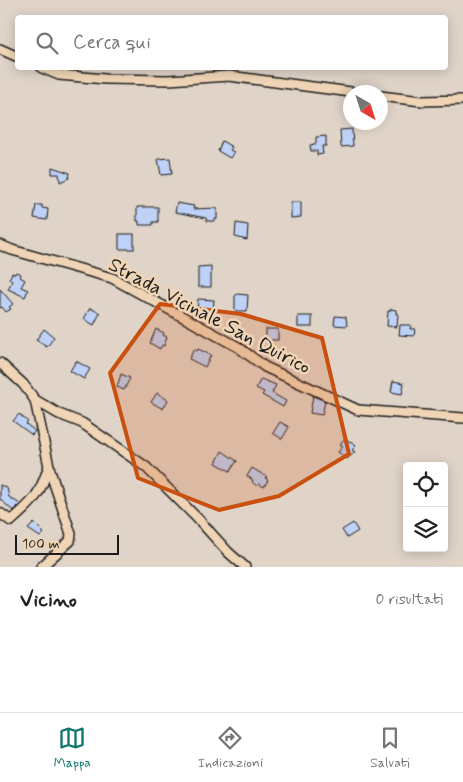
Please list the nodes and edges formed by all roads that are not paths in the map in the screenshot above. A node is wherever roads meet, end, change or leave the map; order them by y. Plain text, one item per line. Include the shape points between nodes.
1 (0, 49) edge
2 (15, 56) edge
3 (47, 70) edge
4 (343, 91) edge
5 (388, 97) edge
6 (463, 100) edge
7 (0, 245) edge
8 (0, 363) edge
9 (35, 400) junction
10 (463, 418) edge
11 (49, 466) junction
12 (0, 513) edge
13 (41, 567) edge
14 (246, 567) edge

1 - 2 street
3 - 4 street via 59,75 105,79 168,80 229,76
5 - 6 street via 422,101
7 - 10 street, Strada Vicinale San Quirico via 112,278 238,347 265,367 358,410
8 - 9 street
9 - 11 street
9 - 14 street via 82,423 146,466
11 - 12 street via 40,490 30,504 11,521
11 - 13 street via 70,541

